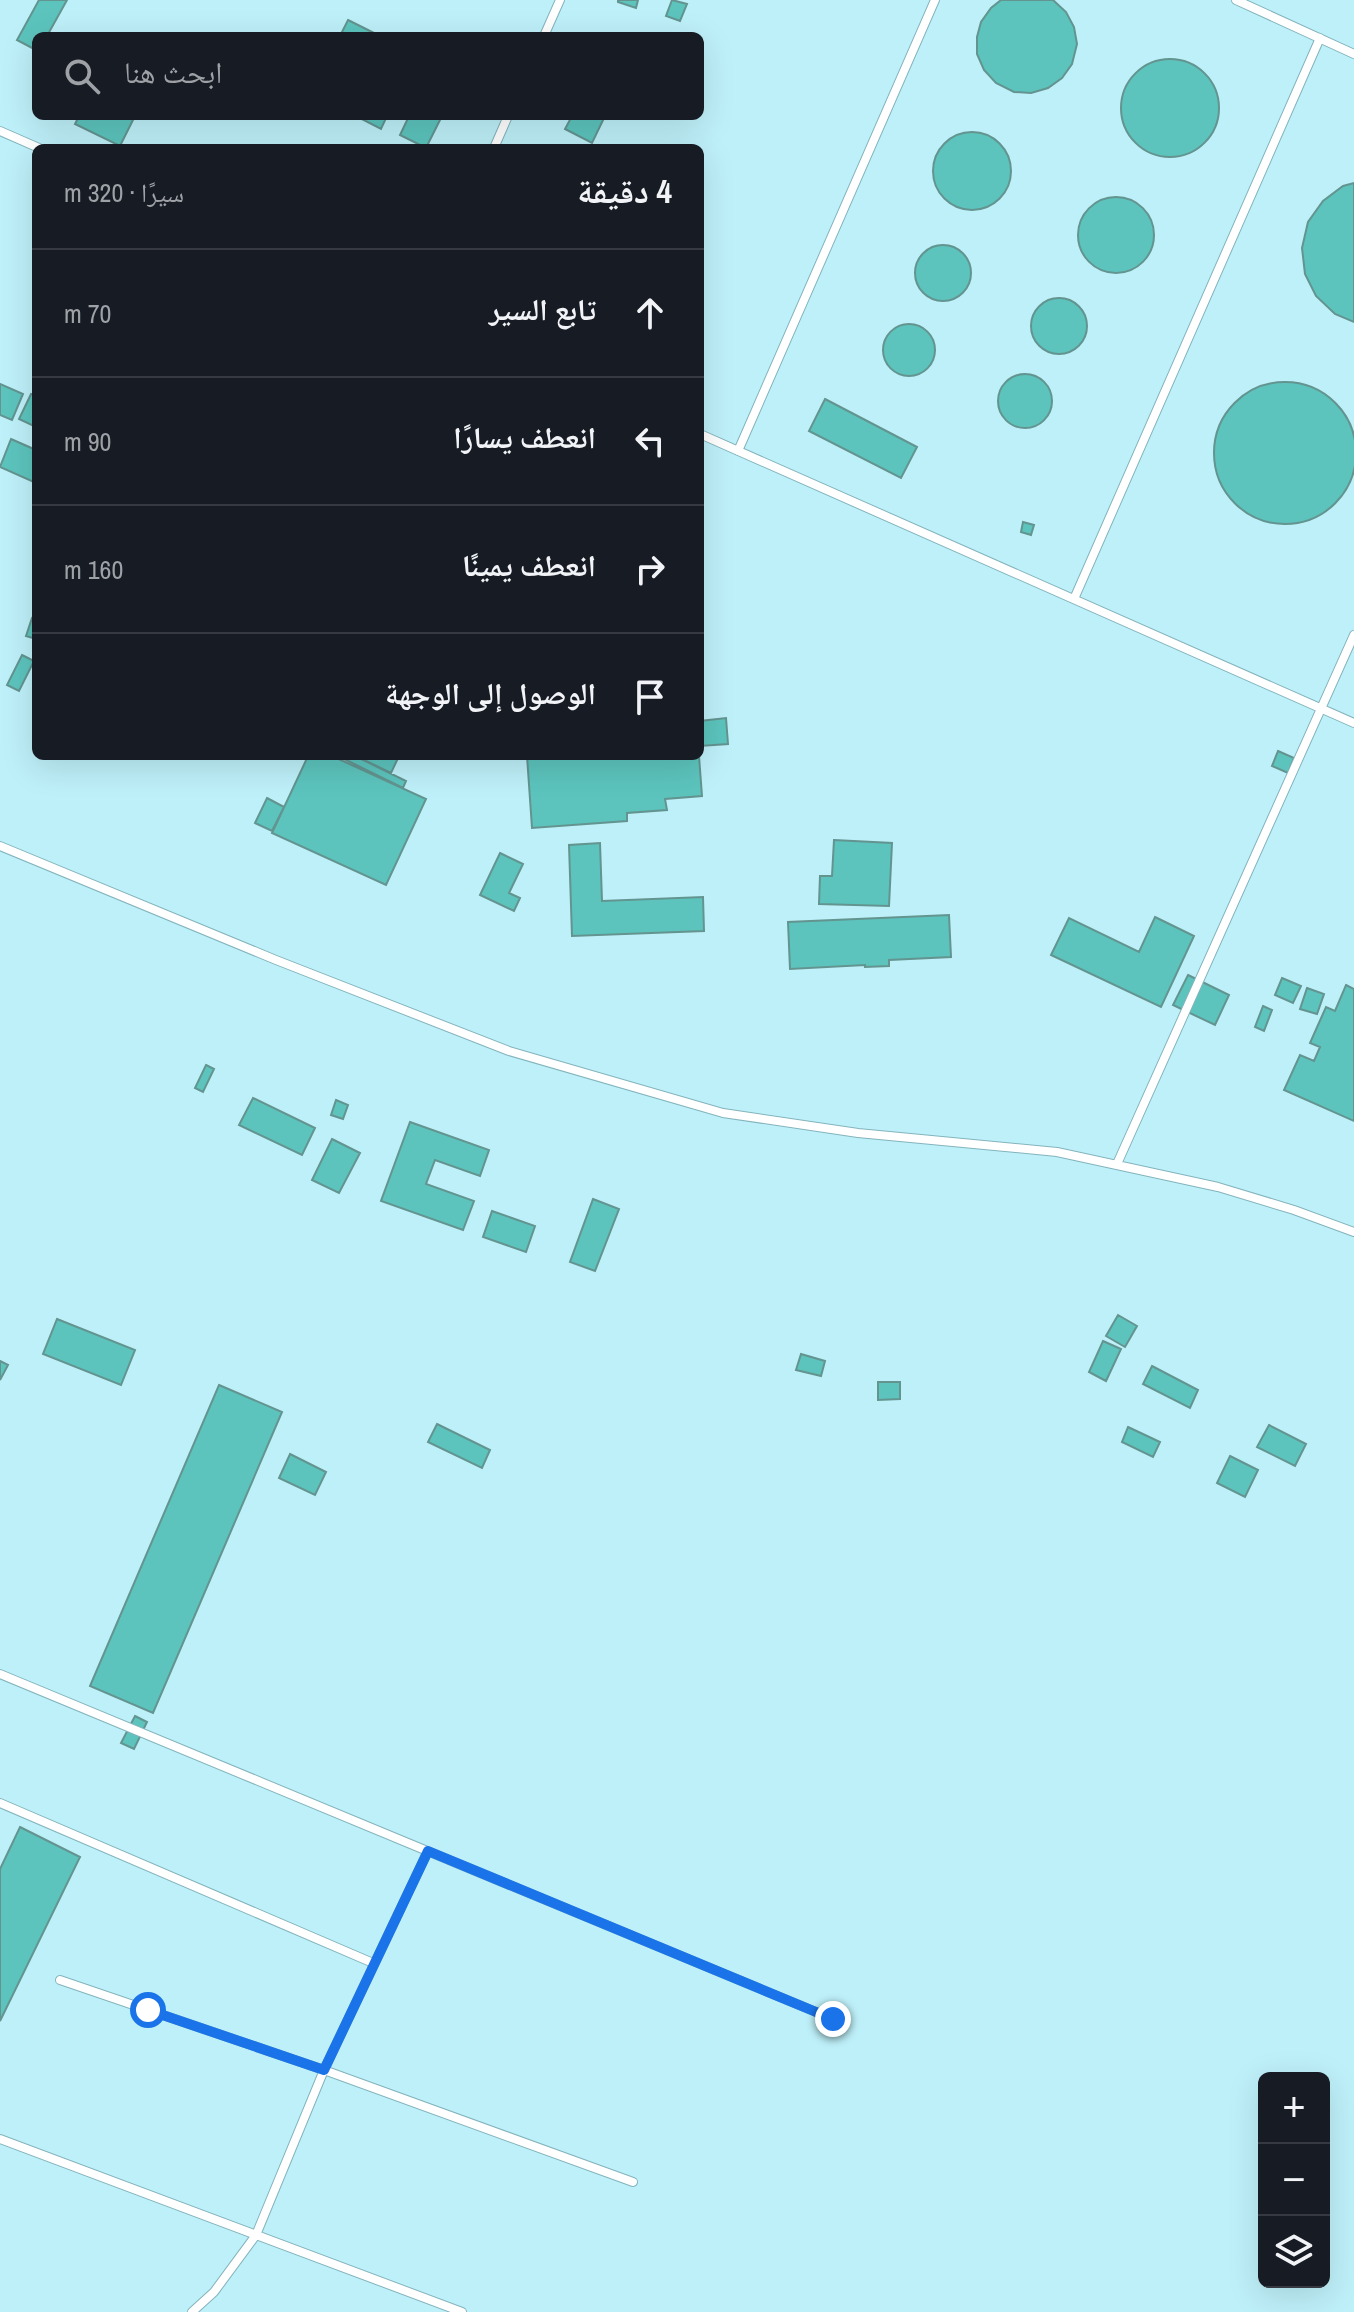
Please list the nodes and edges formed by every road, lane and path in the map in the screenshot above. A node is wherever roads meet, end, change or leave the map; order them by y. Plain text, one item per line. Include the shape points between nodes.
1 (560, 0) edge
2 (935, 0) edge
3 (1236, 0) edge
4 (546, 32) edge
5 (1320, 38) junction
6 (1354, 54) edge
7 (506, 120) edge
8 (0, 131) edge
9 (496, 144) edge
10 (32, 145) edge
11 (704, 436) edge
12 (738, 451) junction
13 (1074, 599) junction
14 (1354, 635) edge
15 (1321, 708) junction
16 (1354, 723) edge
17 (0, 846) edge
18 (1117, 1164) junction
19 (1354, 1232) edge
20 (0, 1674) edge
21 (0, 1803) edge
22 (428, 1851) junction
23 (373, 1963) junction
24 (60, 1980) dead end
25 (833, 2019) dead end
26 (324, 2070) junction
27 (0, 2139) edge
28 (633, 2182) dead end
29 (256, 2235) junction
30 (192, 2312) edge
31 (462, 2312) edge

1 - 4 lane
2 - 12 lane
3 - 5 lane
5 - 6 lane
5 - 13 lane
7 - 9 lane
8 - 10 lane
11 - 12 lane
12 - 13 lane
13 - 15 lane
14 - 15 lane
15 - 16 lane
15 - 18 lane
17 - 18 lane via 509,1051 723,1113 858,1133 1057,1152
18 - 19 lane via 1218,1187
20 - 22 lane
21 - 23 lane
22 - 23 lane
22 - 25 lane
23 - 26 lane
24 - 26 lane
26 - 28 lane
26 - 29 lane
27 - 29 lane
29 - 30 lane via 214,2292
29 - 31 lane

